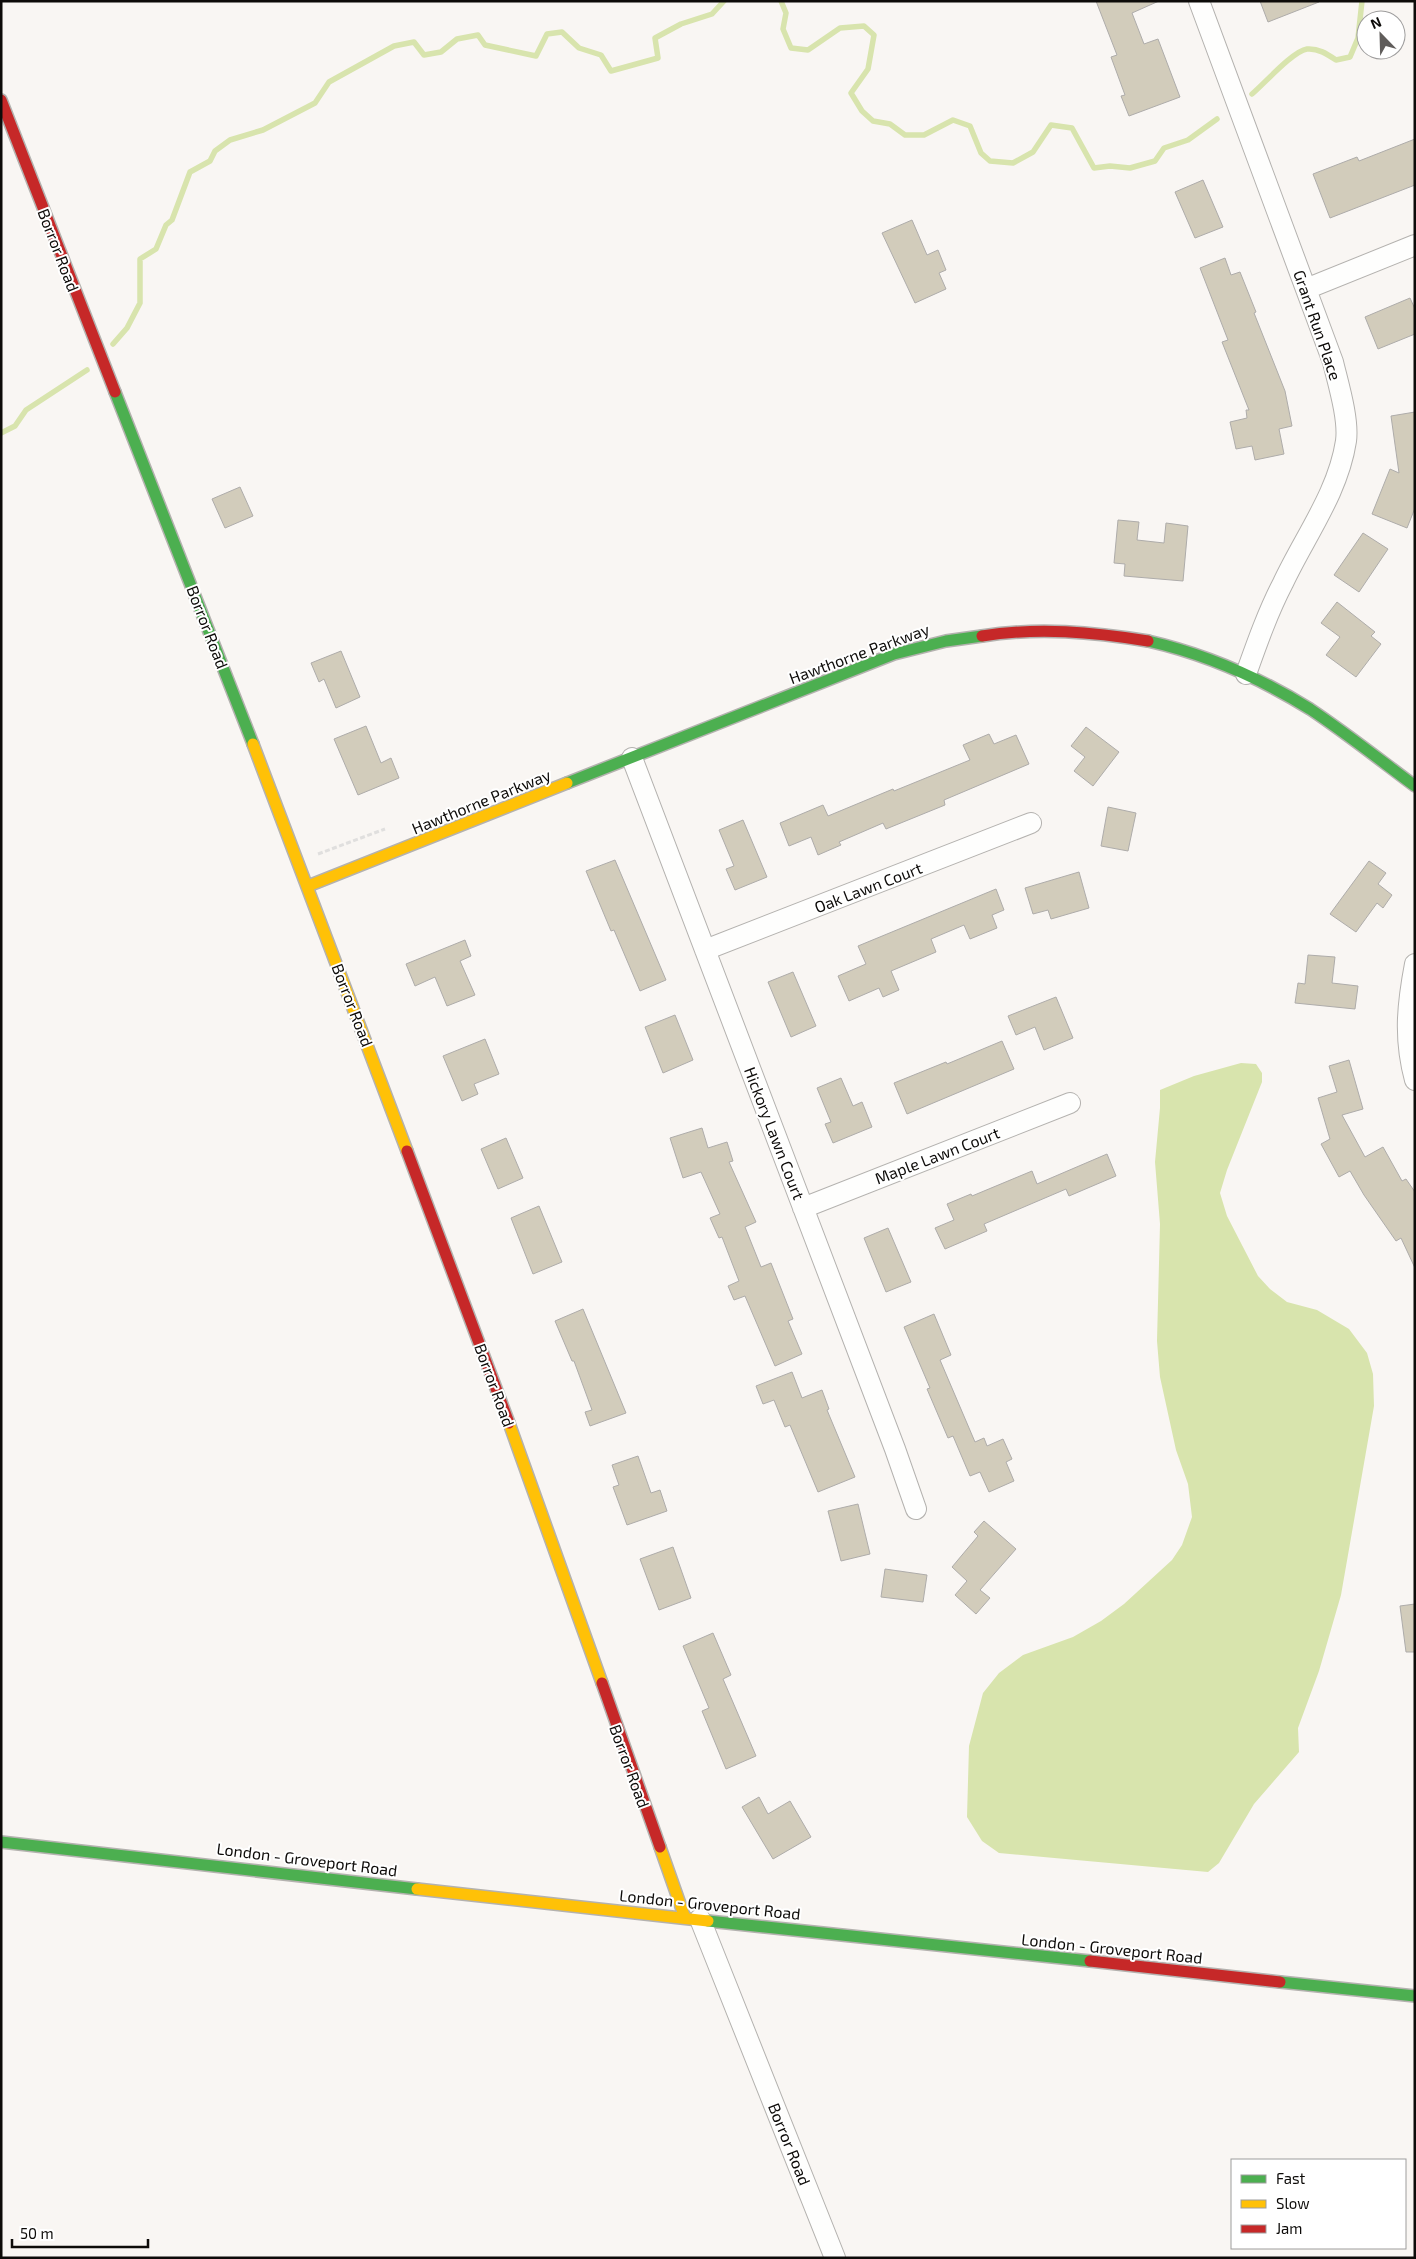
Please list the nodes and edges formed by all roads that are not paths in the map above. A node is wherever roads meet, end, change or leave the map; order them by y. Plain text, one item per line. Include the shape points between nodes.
1 (1199, 1) edge
2 (1, 100) edge
3 (1415, 245) edge
4 (1306, 289) junction
5 (1246, 674) junction
6 (632, 758) junction
7 (1415, 786) edge
8 (1031, 823) dead end
9 (308, 886) junction
10 (705, 950) junction
11 (1415, 964) edge
12 (1415, 1080) edge
13 (1070, 1103) dead end
14 (804, 1208) junction
15 (916, 1509) dead end
16 (1, 1842) edge
17 (693, 1919) junction
18 (1415, 1996) edge
19 (835, 2258) edge

1 - 4 street, Grant Run Place
2 - 9 street, Borror Road
3 - 4 street
4 - 5 street, Grant Run Place via 1333,362 1342,399 1346,439 1336,479 1266,616
5 - 6 street, Hawthorne Parkway via 1164,644 1113,635 1030,629 970,636 894,654
5 - 7 street, Hawthorne Parkway via 1294,700
6 - 9 street, Hawthorne Parkway
6 - 10 street, Hickory Lawn Court
8 - 10 street, Oak Lawn Court
9 - 17 street, Borror Road
10 - 14 street, Hickory Lawn Court
11 - 12 street via 1406,1025
13 - 14 street, Maple Lawn Court
14 - 15 street, Hickory Lawn Court
16 - 17 street, London - Groveport Road
17 - 18 street, London - Groveport Road
17 - 19 street, Borror Road

